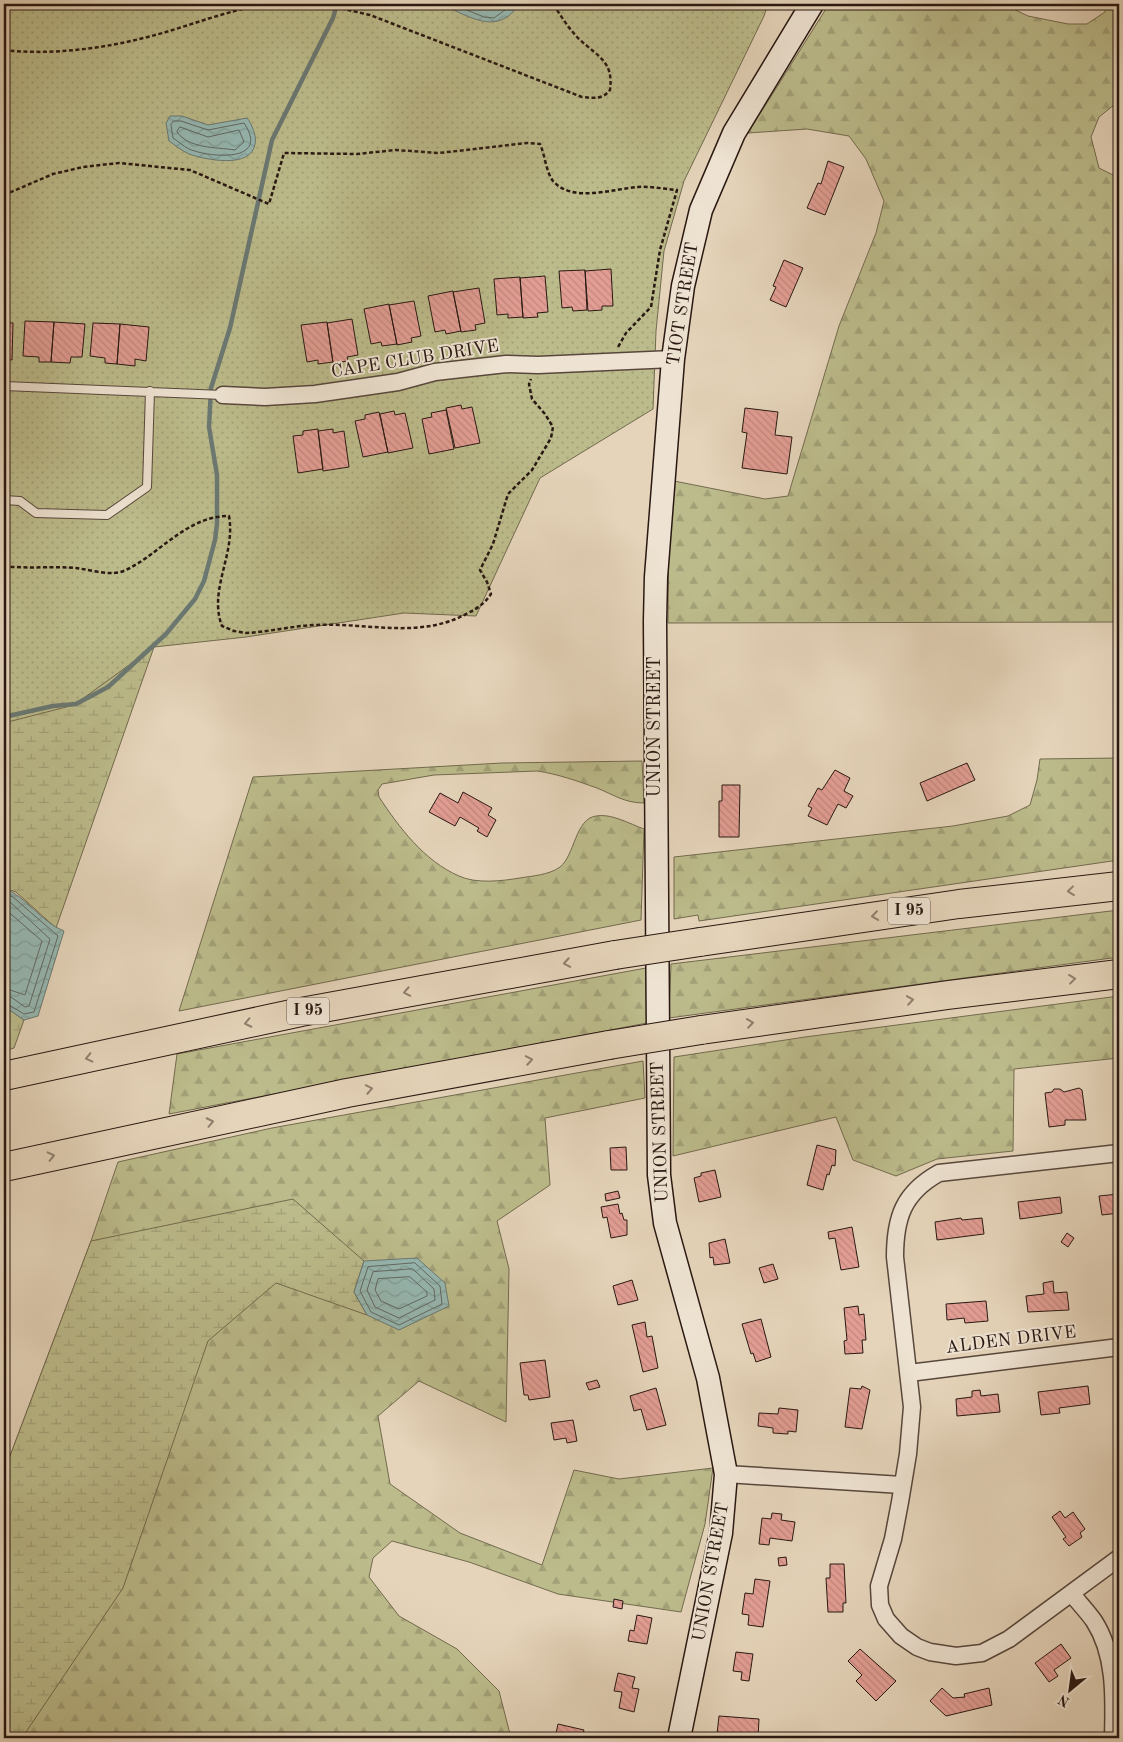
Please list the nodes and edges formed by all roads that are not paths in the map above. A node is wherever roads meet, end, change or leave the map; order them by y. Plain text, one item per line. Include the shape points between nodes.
1 (812, 4) edge
2 (673, 359) junction
3 (4, 386) edge
4 (150, 391) junction
5 (223, 395) joint
6 (4, 500) edge
7 (654, 632) joint
8 (1119, 886) edge
9 (1119, 974) edge
10 (4, 1076) edge
11 (1119, 1153) edge
12 (4, 1167) edge
13 (1119, 1347) edge
14 (908, 1373) junction
15 (726, 1474) junction
16 (902, 1486) junction
17 (1119, 1558) edge
18 (1072, 1594) junction
19 (679, 1738) edge
20 (1113, 1738) edge

1 - 2 main road, TIOT STREET via 734,132 708,192 688,262
2 - 5 street, CAPE CLUB DRIVE via 506,364 435,372 398,382 315,394
2 - 7 main road, TIOT STREET
3 - 4 lane
4 - 5 lane
4 - 6 lane via 147,487 107,515 36,513 20,502
7 - 15 main road, UNION STREET via 658,1175 668,1234 708,1378
8 -> 10 highway, I 95, bridge via 959,904 615,955 301,1012
12 -> 9 highway, bridge via 329,1097 609,1045 939,996
11 - 14 street via 939,1173 909,1195 895,1234
13 - 14 street, ALDEN DRIVE
14 - 16 street via 912,1407
15 - 16 street
15 - 19 main road, UNION STREET via 722,1533
16 - 18 street via 879,1586 880,1605 886,1619 901,1636 917,1647 956,1656 982,1653 1009,1639
17 - 18 street
18 - 20 street via 1094,1621 1110,1660

